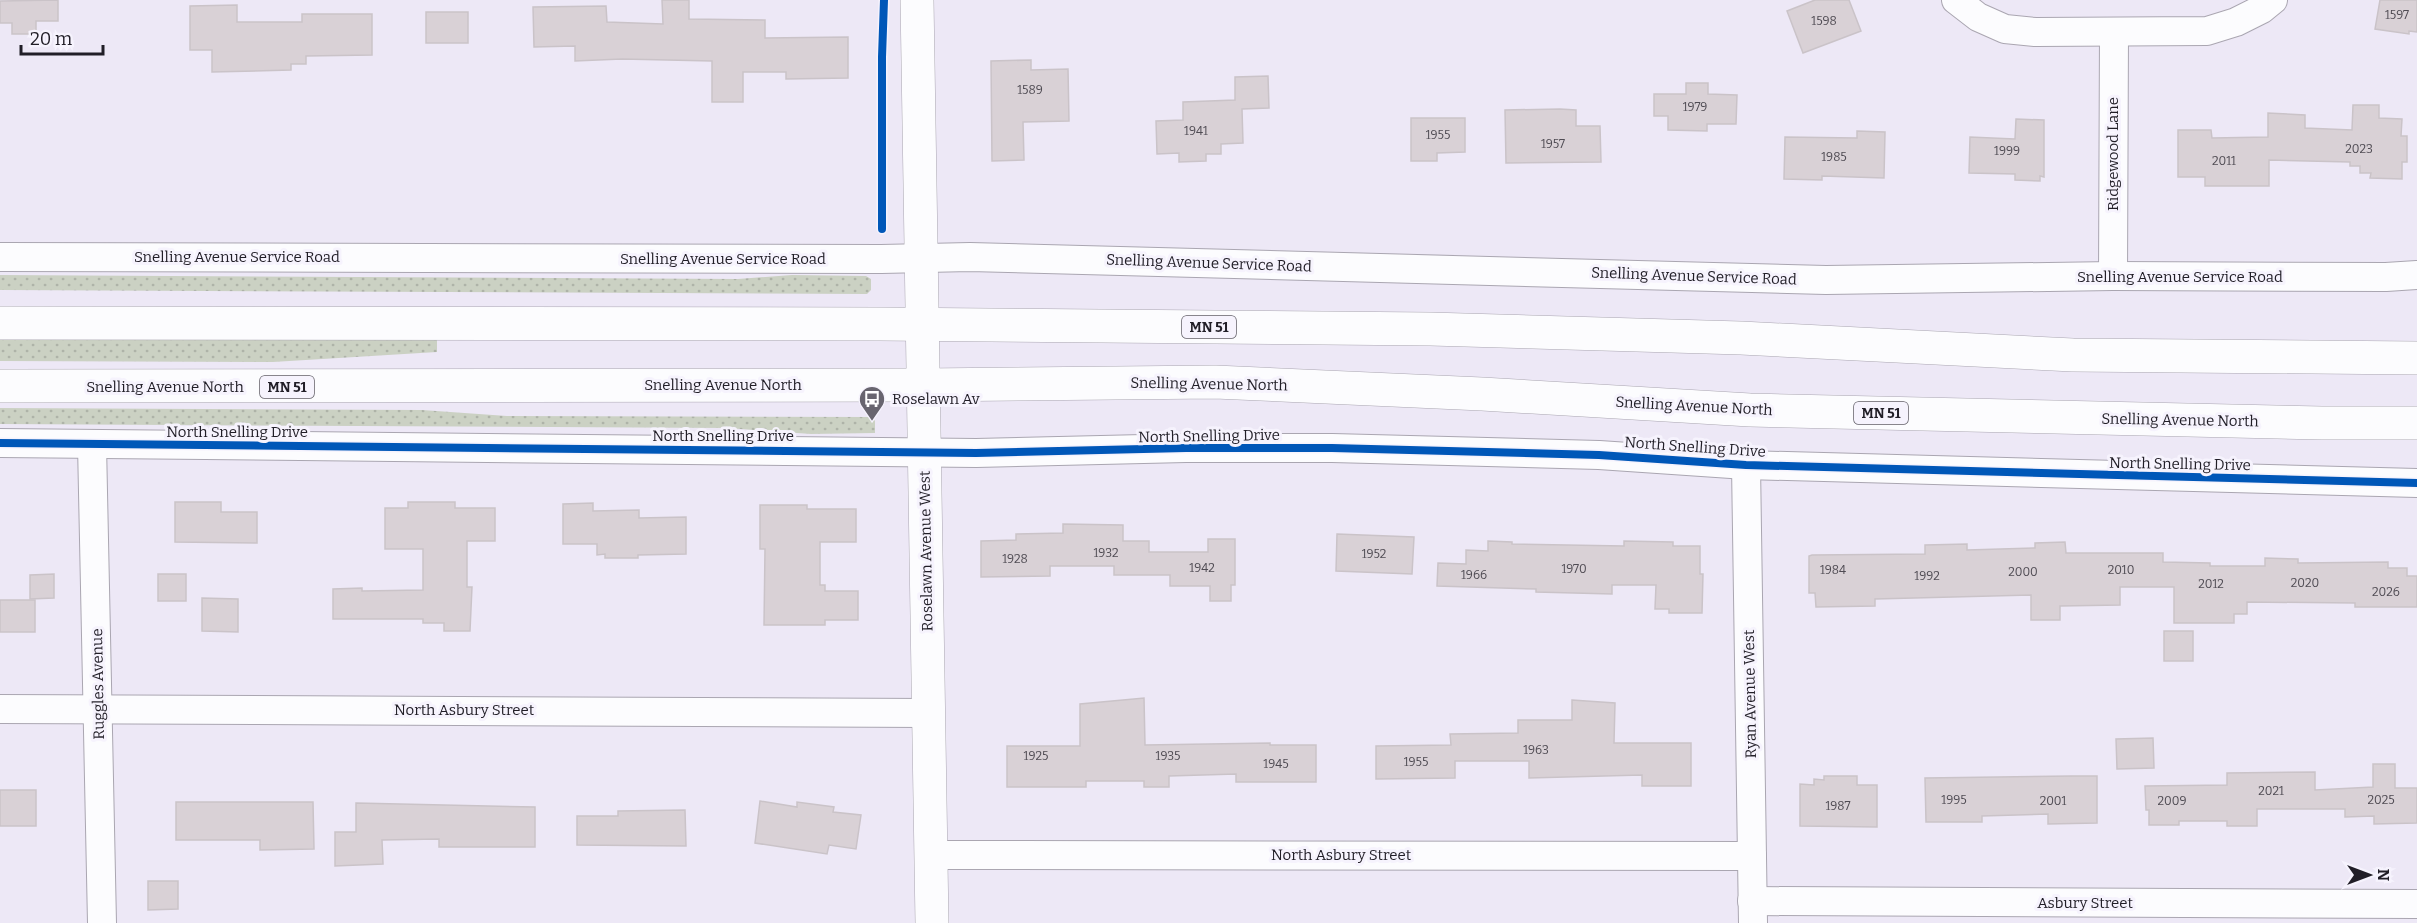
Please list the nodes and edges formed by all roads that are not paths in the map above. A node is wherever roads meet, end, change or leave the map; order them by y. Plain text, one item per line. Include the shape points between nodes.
1 (917, 0) edge
2 (1956, 0) edge
3 (2273, 0) edge
4 (2114, 33) junction
5 (0, 257) edge
6 (922, 259) junction
7 (2417, 275) edge
8 (2113, 276) junction
9 (0, 322) edge
10 (923, 325) junction
11 (2417, 358) edge
12 (923, 385) junction
13 (0, 386) edge
14 (2417, 423) edge
15 (0, 444) edge
16 (92, 444) junction
17 (924, 452) junction
18 (1746, 465) junction
19 (2417, 483) edge
20 (0, 709) edge
21 (98, 709) junction
22 (928, 712) junction
23 (930, 855) junction
24 (1752, 856) junction
25 (2417, 904) edge
26 (1753, 912) edge
27 (102, 923) edge
28 (932, 923) edge

1 - 6 main road, Roselawn Avenue West
2 - 4 street via 1978,17 2005,29
3 - 4 street via 2236,22 2207,31
4 - 8 street, Ridgewood Lane
5 - 6 street, Snelling Avenue Service Road
6 - 8 street, Snelling Avenue Service Road via 970,257 1826,280
6 - 10 main road, Roselawn Avenue West
7 - 8 street, Snelling Avenue Service Road
9 - 10 main road, MN 51
10 - 11 main road, MN 51 via 1430,329 1741,338 2073,355
10 - 12 main road, Roselawn Avenue West
12 - 13 main road, Snelling Avenue North / MN 51
12 - 14 main road, Snelling Avenue North / MN 51 via 1215,382 1750,410
12 - 17 main road, Roselawn Avenue West
15 - 16 street, North Snelling Drive
16 - 17 street, North Snelling Drive
16 - 21 street, Ruggles Avenue
17 - 18 street, North Snelling Drive via 1332,448 1599,455
17 - 22 main road, Roselawn Avenue West
18 - 19 street, North Snelling Drive
18 - 24 street, Ryan Avenue West
20 - 21 street, North Asbury Street
21 - 22 street, North Asbury Street
21 - 27 street, Ruggles Avenue
22 - 23 main road, Roselawn Avenue West
23 - 24 street, North Asbury Street
23 - 28 main road, Roselawn Avenue West
24 - 26 street, Ryan Avenue West
25 - 26 street, Asbury Street

